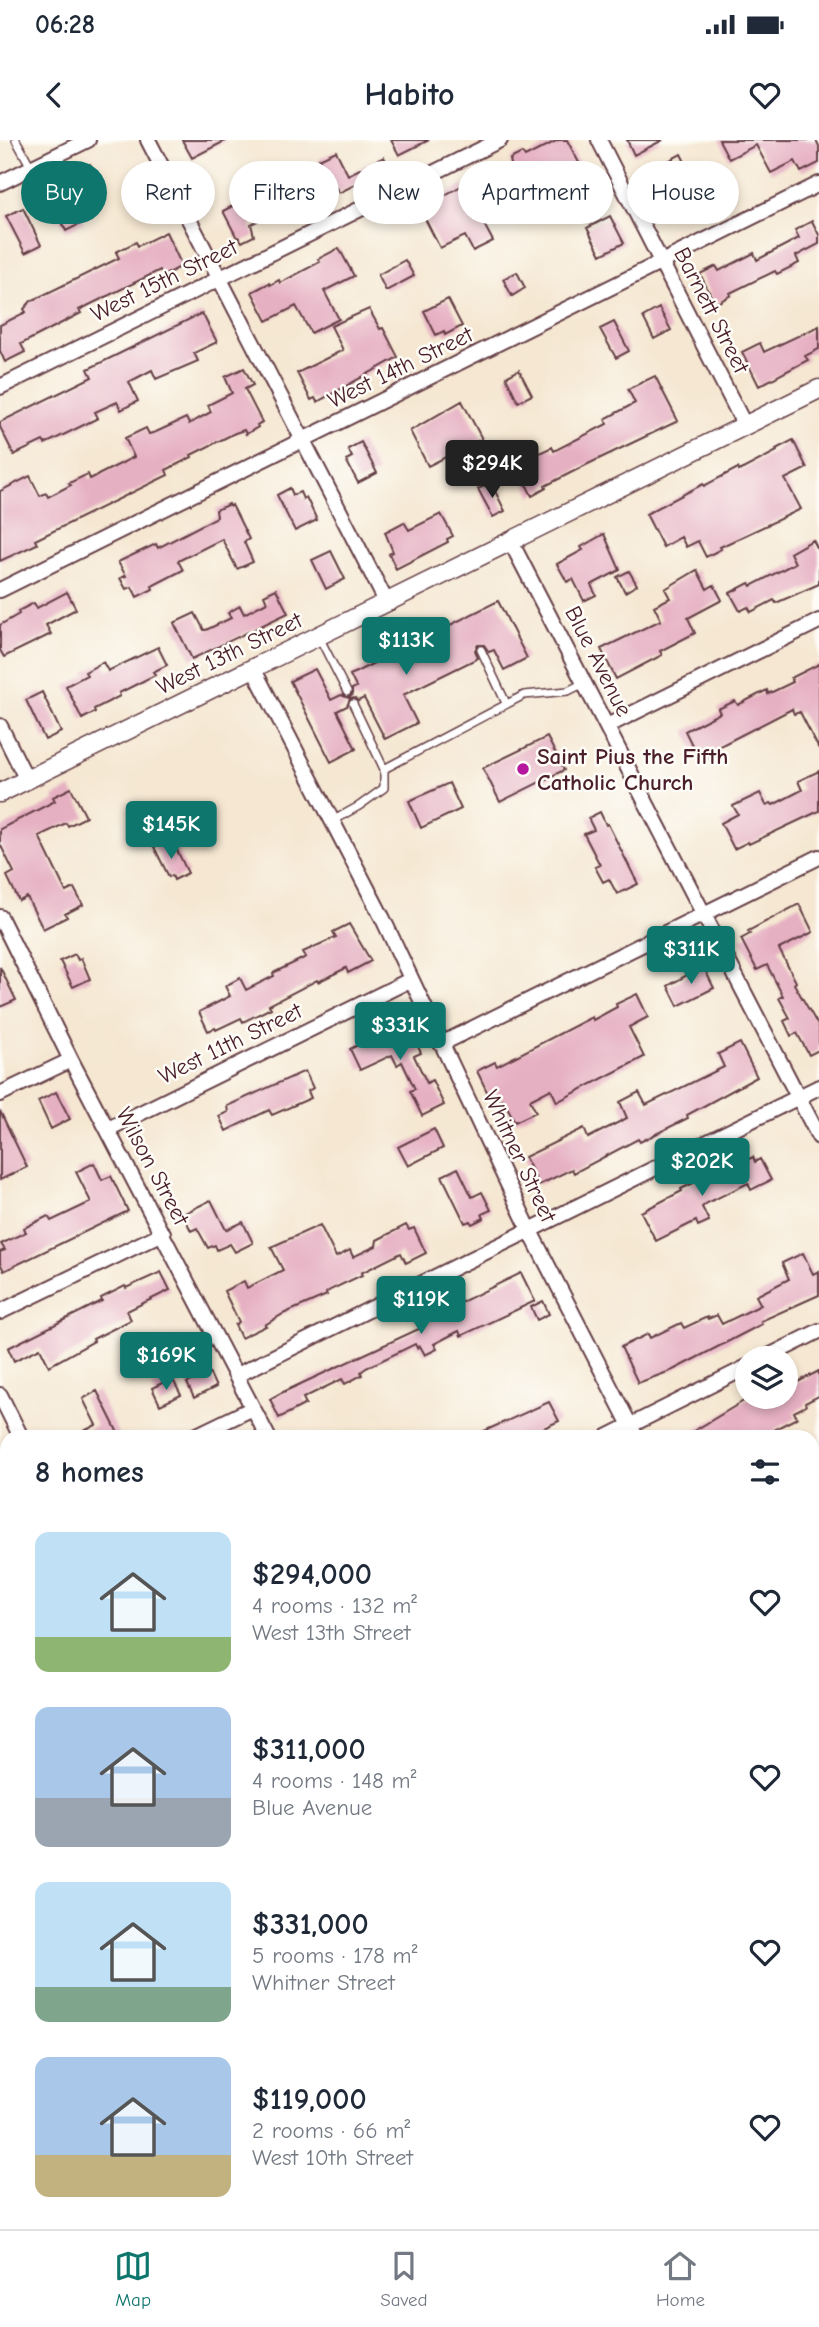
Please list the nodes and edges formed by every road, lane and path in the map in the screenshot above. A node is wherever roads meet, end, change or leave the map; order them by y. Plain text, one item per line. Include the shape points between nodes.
1 (16, 140) edge
2 (88, 140) edge
3 (148, 140) edge
4 (500, 140) edge
5 (599, 140) edge
6 (27, 161) edge
7 (45, 161) edge
8 (21, 173) edge
9 (0, 183) edge
10 (819, 184) edge
11 (663, 262) junction
12 (220, 277) junction
13 (0, 387) edge
14 (819, 389) edge
15 (745, 426) junction
16 (303, 440) junction
17 (511, 542) junction
18 (0, 590) edge
19 (387, 603) junction
20 (819, 621) edge
21 (318, 636) junction
22 (481, 650) dead end
23 (253, 668) junction
24 (584, 682) junction
25 (347, 692) dead end
26 (506, 702) junction
27 (353, 704) dead end
28 (0, 726) edge
29 (607, 726) junction
30 (384, 769) junction
31 (27, 780) junction
32 (0, 793) edge
33 (332, 821) junction
34 (819, 857) edge
35 (705, 914) junction
36 (0, 916) edge
37 (5, 938) edge
38 (410, 980) junction
39 (441, 1044) junction
40 (71, 1060) junction
41 (819, 1087) edge
42 (0, 1094) edge
43 (799, 1097) junction
44 (108, 1129) junction
45 (819, 1137) edge
46 (530, 1231) junction
47 (163, 1233) junction
48 (0, 1312) edge
49 (819, 1331) edge
50 (789, 1346) edge
51 (735, 1374) edge
52 (237, 1375) junction
53 (0, 1395) edge
54 (253, 1408) junction
55 (18, 1430) edge
56 (207, 1430) edge
57 (264, 1430) edge
58 (632, 1430) edge
59 (635, 1430) edge

1 - 6 lane
2 - 7 street
3 - 12 street
4 - 12 street, West 15th Street
5 - 11 street, Barnett Street
8 - 9 street
10 - 11 street, West 14th Street
11 - 15 street, Barnett Street
11 - 16 street, West 14th Street
12 - 13 street, West 15th Street
12 - 16 street
14 - 15 street, West 13th Street
15 - 17 street, West 13th Street
16 - 18 street, West 14th Street
16 - 19 street
17 - 19 street, West 13th Street
17 - 24 street, Blue Avenue
19 - 21 street, West 13th Street
20 - 29 street
21 - 23 street, West 13th Street
21 - 25 lane
22 - 26 lane
23 - 31 street, West 13th Street
23 - 33 street, Whitner Street
24 - 26 lane via 568,691 524,695
24 - 29 street, Blue Avenue
26 - 30 lane
27 - 30 lane
28 - 31 street
29 - 35 street, Blue Avenue
30 - 33 lane via 384,788
31 - 32 street, West 13th Street
33 - 38 street, Whitner Street
34 - 35 street
35 - 39 street
35 - 43 street, Blue Avenue
36 - 37 street, Wilson Street
37 - 40 street, Wilson Street
38 - 39 street, Whitner Street
38 - 44 street, West 11th Street
39 - 46 street, Whitner Street
40 - 42 street
40 - 44 street, Wilson Street
41 - 43 street
43 - 45 street, Blue Avenue
43 - 46 street
44 - 47 street, Wilson Street
46 - 52 street
46 - 58 street, Whitner Street
47 - 48 street
47 - 52 street, Wilson Street
49 - 50 street
51 - 59 street
52 - 54 street, Wilson Street
53 - 55 street
54 - 56 street
54 - 57 street, Wilson Street

